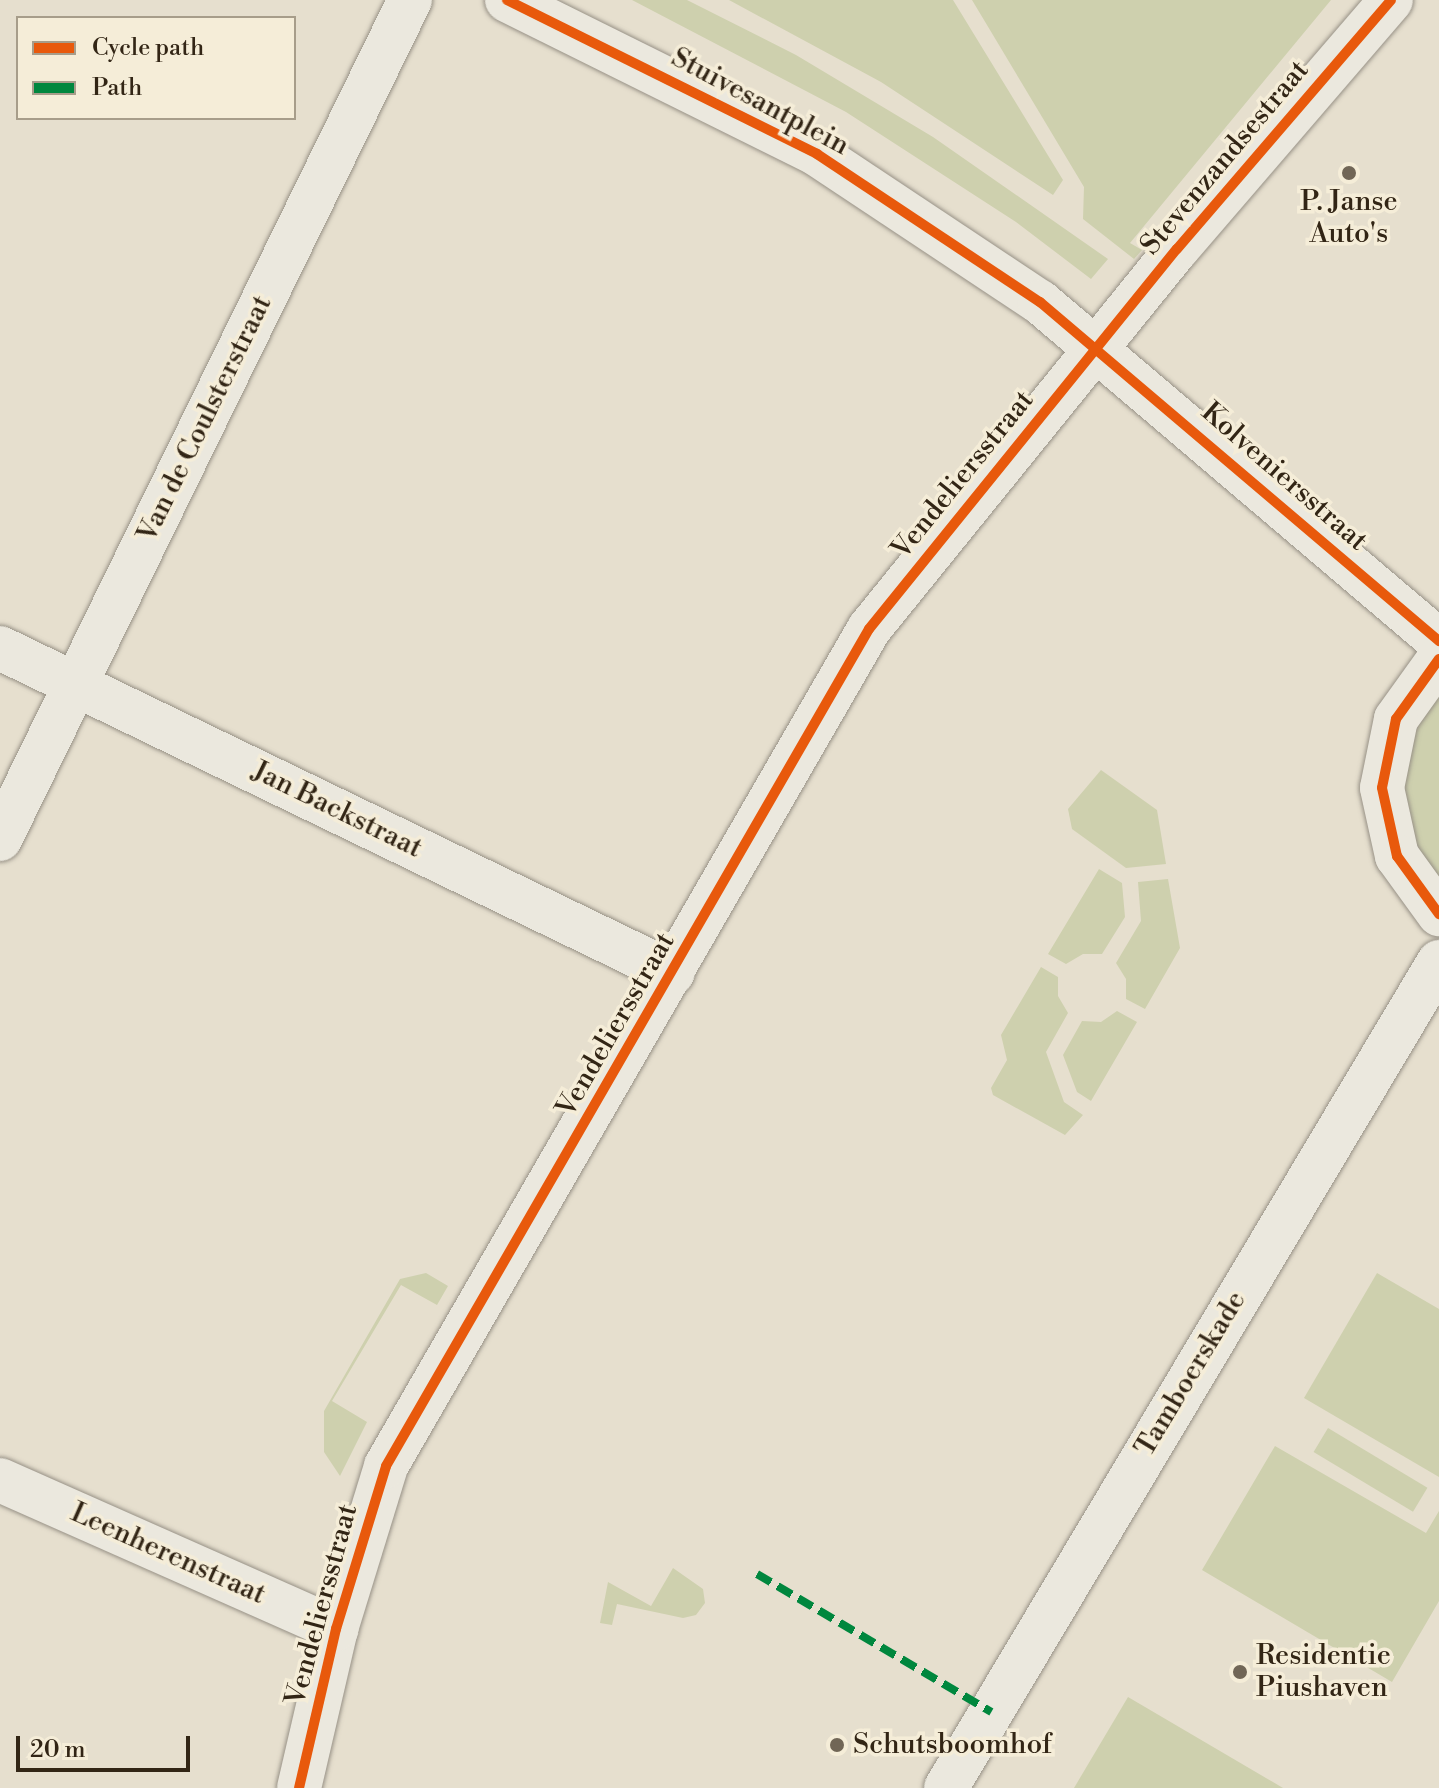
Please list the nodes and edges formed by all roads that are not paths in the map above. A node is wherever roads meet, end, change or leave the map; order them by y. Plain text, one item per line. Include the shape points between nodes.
1 (410, 0) edge
2 (507, 0) edge
3 (1391, 0) edge
4 (1097, 349) junction
5 (1439, 641) edge
6 (0, 648) edge
7 (1439, 659) edge
8 (75, 685) junction
9 (0, 839) edge
10 (1439, 914) edge
11 (1439, 962) edge
12 (673, 973) junction
13 (0, 1480) edge
14 (336, 1629) junction
15 (299, 1788) edge
16 (946, 1788) edge

1 - 8 street, Van de Coulsterstraat
2 - 4 street, Stuivesantplein via 817,154 1040,302
3 - 4 street, Stevenzandsestraat
4 - 5 street, Kolveniersstraat
4 - 12 street, Vendeliersstraat via 869,629
6 - 8 street, Jan Backstraat
7 - 10 street via 1396,719 1382,788 1397,856
8 - 9 street, Van de Coulsterstraat
8 - 12 street, Jan Backstraat
11 - 16 street, Tamboerskade
12 - 14 street, Vendeliersstraat via 386,1466
13 - 14 street, Leenherenstraat
14 - 15 street, Vendeliersstraat

